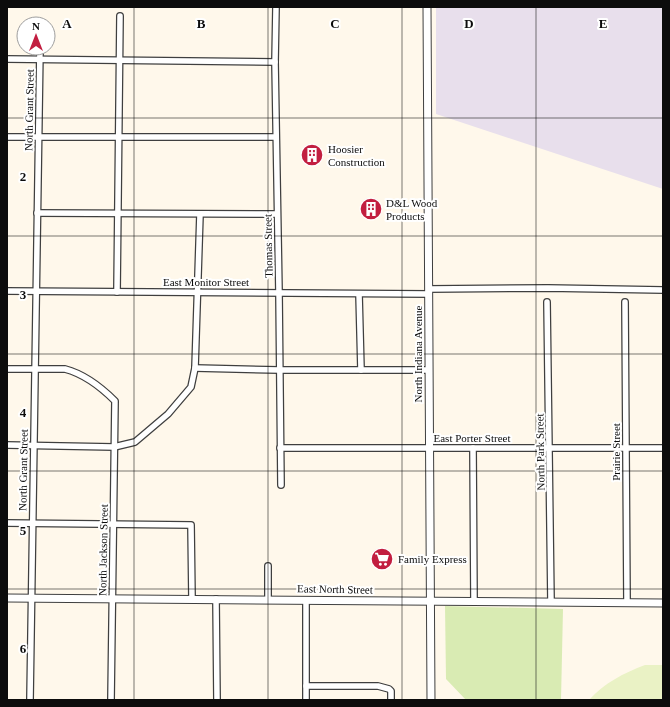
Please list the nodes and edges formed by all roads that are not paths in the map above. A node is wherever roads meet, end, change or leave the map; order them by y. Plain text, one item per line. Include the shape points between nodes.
1 (276, 7) edge
2 (426, 7) edge
3 (120, 16) dead end
4 (39, 56) edge
5 (7, 59) edge
6 (39, 60) junction
7 (120, 60) junction
8 (275, 62) junction
9 (7, 137) edge
10 (276, 137) junction
11 (38, 138) junction
12 (118, 138) junction
13 (37, 213) junction
14 (118, 214) junction
15 (200, 214) junction
16 (277, 214) junction
17 (663, 290) edge
18 (7, 291) edge
19 (36, 291) junction
20 (117, 292) junction
21 (197, 292) junction
22 (429, 292) junction
23 (279, 293) junction
24 (359, 294) junction
25 (547, 302) dead end
26 (625, 302) dead end
27 (195, 368) junction
28 (7, 369) edge
29 (35, 369) junction
30 (279, 370) junction
31 (360, 370) junction
32 (429, 370) junction
33 (7, 446) edge
34 (34, 446) junction
35 (114, 446) junction
36 (280, 448) junction
37 (430, 448) junction
38 (473, 448) junction
39 (550, 448) junction
40 (626, 448) junction
41 (663, 448) edge
42 (281, 485) dead end
43 (7, 523) edge
44 (33, 524) junction
45 (114, 524) junction
46 (268, 566) dead end
47 (7, 598) edge
48 (32, 598) junction
49 (112, 599) junction
50 (192, 599) junction
51 (216, 599) junction
52 (268, 599) junction
53 (306, 600) junction
54 (431, 601) junction
55 (474, 602) junction
56 (551, 602) junction
57 (627, 602) junction
58 (663, 603) edge
59 (306, 686) junction
60 (30, 700) edge
61 (111, 700) edge
62 (217, 700) edge
63 (306, 700) edge
64 (391, 700) edge
65 (431, 700) edge

1 - 8 street, Thomas Street
2 - 22 street, North Indiana Avenue
3 - 7 street
4 - 6 street, North Grant Street
5 - 6 street
6 - 7 street
6 - 11 street, North Grant Street
7 - 8 street
7 - 12 street
8 - 10 street, Thomas Street
9 - 11 street
10 - 12 street
10 - 16 street, Thomas Street
11 - 12 street
11 - 13 street, North Grant Street
12 - 14 street
13 - 14 street
13 - 19 street, North Grant Street
14 - 15 street
14 - 20 street
15 - 16 street
15 - 21 street
16 - 23 street, Thomas Street
17 - 22 street, East Monitor Street via 548,288
18 - 19 street, East Monitor Street
19 - 20 street, East Monitor Street
19 - 29 street, North Grant Street
20 - 21 street, East Monitor Street
21 - 23 street, East Monitor Street
21 - 27 street
22 - 24 street, East Monitor Street
22 - 32 street, North Indiana Avenue
23 - 24 street, East Monitor Street
23 - 30 street, Thomas Street
24 - 31 street
25 - 39 street, North Park Street
26 - 40 street, Prairie Street
27 - 30 street
27 - 35 street via 191,387 168,414 135,442
28 - 29 street
29 - 34 street, North Grant Street
29 - 35 street, North Jackson Street via 65,369 105,390 115,401
30 - 31 street
30 - 36 street, Thomas Street
31 - 32 street
32 - 37 street, North Indiana Avenue
33 - 34 street
34 - 35 street
34 - 44 street, North Grant Street
35 - 45 street, North Jackson Street
36 - 37 street, East Porter Street
36 - 42 street, Thomas Street
37 - 38 street, East Porter Street
37 - 54 street, North Indiana Avenue
38 - 39 street, East Porter Street
38 - 55 street
39 - 40 street, East Porter Street
39 - 56 street, North Park Street
40 - 41 street, East Porter Street
40 - 57 street, Prairie Street
43 - 44 street
44 - 45 street
44 - 48 street, North Grant Street
45 - 49 street, North Jackson Street
45 - 50 street via 191,525
46 - 52 street
47 - 48 street, East North Street
48 - 49 street, East North Street
48 - 60 street, North Grant Street
49 - 50 street, East North Street
49 - 61 street, North Jackson Street
50 - 51 street, East North Street
51 - 52 street, East North Street
51 - 62 street
52 - 53 street, East North Street
53 - 54 street, East North Street
53 - 59 street
54 - 55 street, East North Street
54 - 65 street, North Indiana Avenue
55 - 56 street, East North Street
56 - 57 street, East North Street
57 - 58 street, East North Street
59 - 63 street
59 - 64 street via 378,686 389,688

